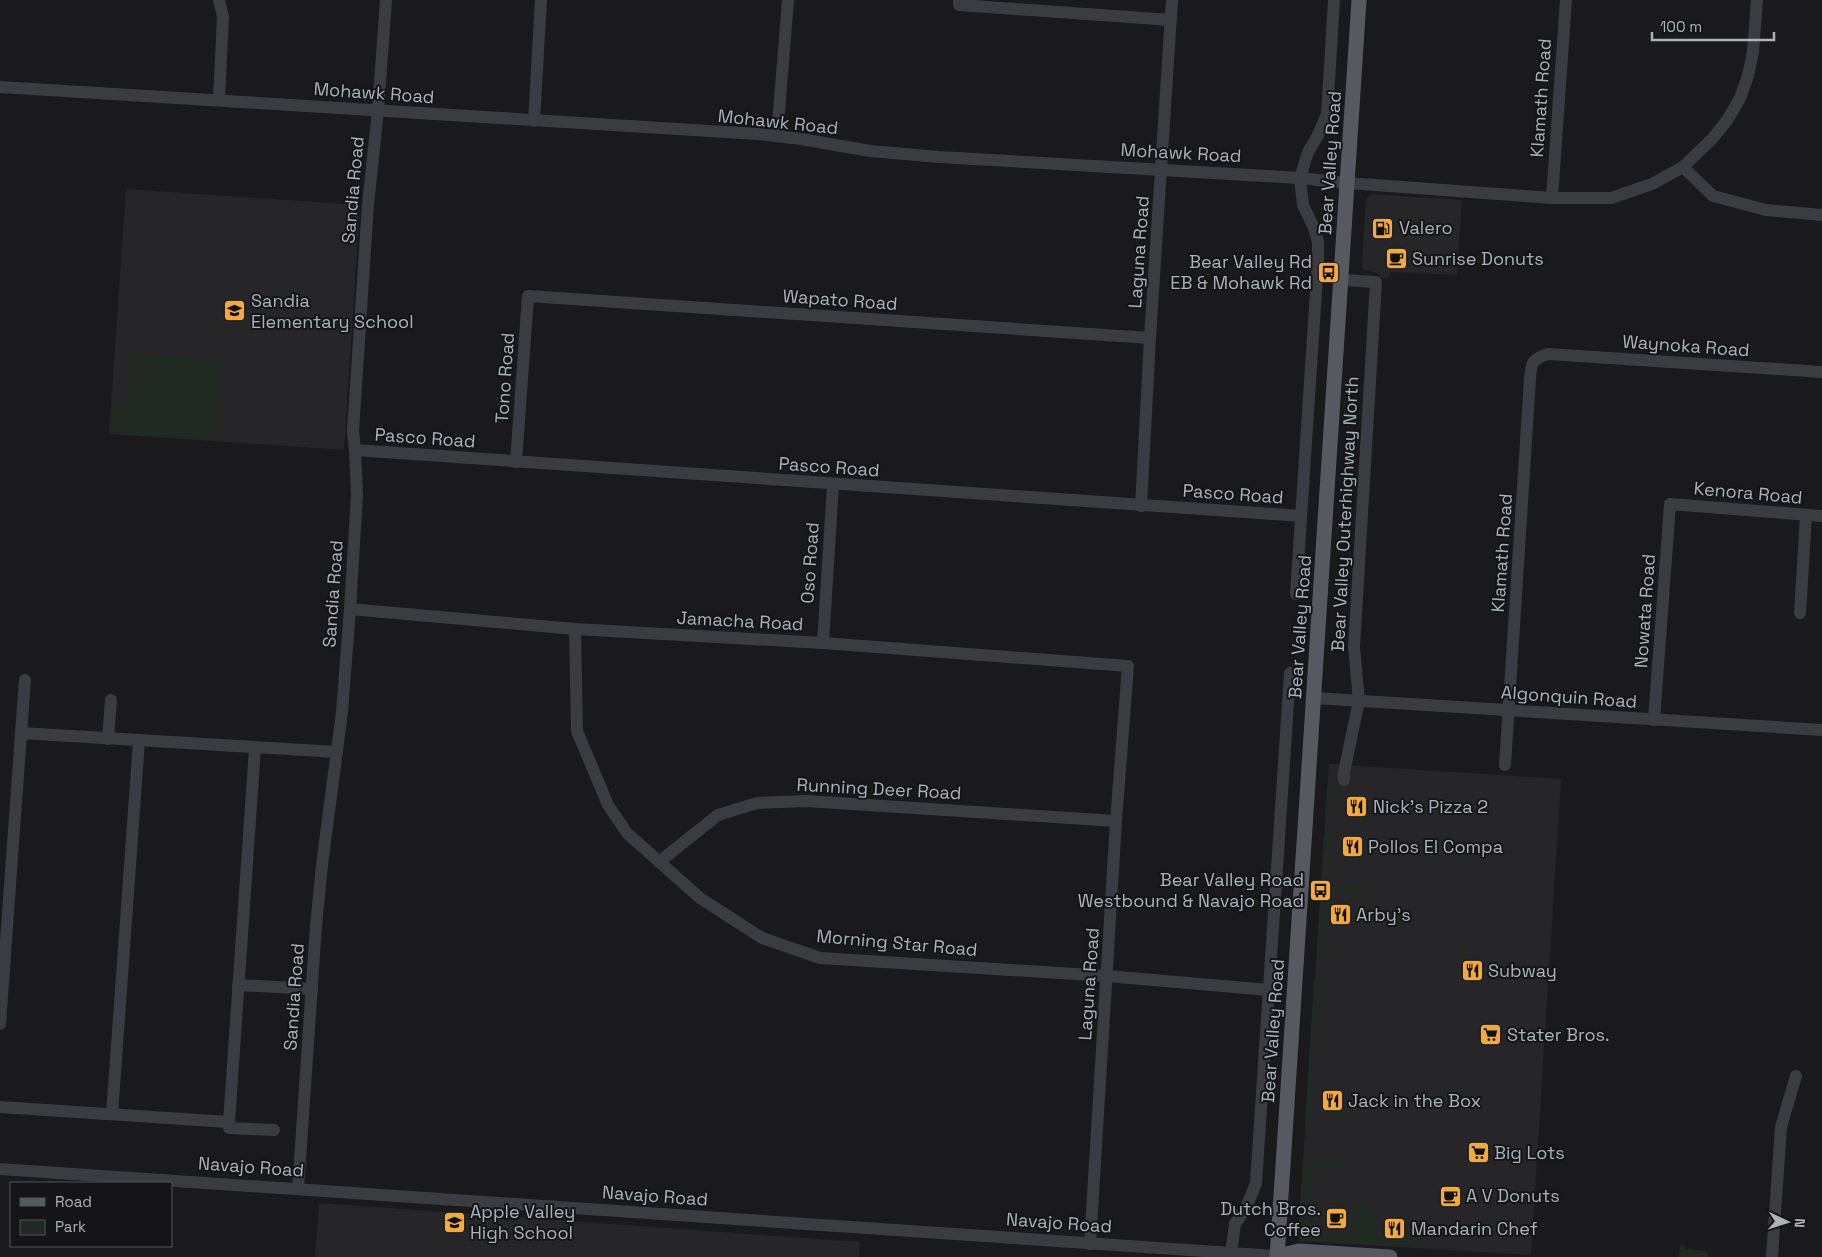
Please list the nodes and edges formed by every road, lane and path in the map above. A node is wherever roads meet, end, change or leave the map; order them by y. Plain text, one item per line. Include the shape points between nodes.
1 (220, 0) edge
2 (386, 0) edge
3 (541, 0) edge
4 (788, 0) edge
5 (1172, 0) edge
6 (1334, 0) edge
7 (1359, 0) edge
8 (1566, 0) edge
9 (1757, 0) edge
10 (959, 3) edge
11 (1171, 20) junction
12 (0, 87) edge
13 (219, 100) junction
14 (378, 110) junction
15 (534, 121) junction
16 (777, 136) junction
17 (1683, 167) junction
18 (1162, 170) junction
19 (1300, 178) junction
20 (1347, 183) junction
21 (1552, 198) junction
22 (1822, 215) edge
23 (1342, 280) junction
24 (528, 296) joint
25 (1150, 338) junction
26 (1548, 354) joint
27 (1822, 372) edge
28 (355, 450) junction
29 (516, 462) junction
30 (833, 485) junction
31 (1670, 504) joint
32 (1141, 506) junction
33 (1301, 516) junction
34 (1806, 516) junction
35 (1822, 516) edge
36 (1296, 594) dead end
37 (350, 609) junction
38 (1800, 613) dead end
39 (575, 629) junction
40 (823, 643) junction
41 (1128, 666) joint
42 (1290, 673) dead end
43 (24, 680) dead end
44 (1314, 698) junction
45 (111, 700) dead end
46 (1359, 701) junction
47 (1509, 710) junction
48 (1654, 720) junction
49 (1822, 730) edge
50 (21, 733) junction
51 (108, 738) junction
52 (140, 741) junction
53 (254, 748) junction
54 (338, 752) junction
55 (1506, 764) dead end
56 (1344, 780) dead end
57 (1116, 821) junction
58 (659, 862) junction
59 (1107, 976) junction
60 (238, 985) junction
61 (312, 989) junction
62 (1269, 990) junction
63 (0, 1024) edge
64 (1796, 1076) dead end
65 (0, 1107) edge
66 (112, 1114) junction
67 (229, 1122) junction
68 (274, 1130) dead end
69 (0, 1169) edge
70 (298, 1189) junction
71 (1090, 1244) junction
72 (1231, 1253) junction
73 (1277, 1257) edge
74 (1390, 1257) edge
75 (1772, 1257) edge

1 - 13 street via 223,18
2 - 14 street, Sandia Road
3 - 15 street
4 - 16 street
5 - 11 street, Laguna Road
6 - 19 street via 1327,114 1308,152
7 - 20 main road, Bear Valley Road
8 - 21 street, Klamath Road
9 - 17 street, Mohawk Road via 1753,52 1740,98 1713,138
10 - 11 street
11 - 18 street, Laguna Road
12 - 13 street, Mohawk Road
13 - 14 street, Mohawk Road
14 - 15 street, Mohawk Road
14 - 28 street, Sandia Road via 368,205 353,432
15 - 16 street, Mohawk Road
16 - 18 street, Mohawk Road via 870,151 949,158
17 - 21 street, Mohawk Road via 1652,184 1611,198
17 - 22 street via 1713,196 1766,210
18 - 19 street, Mohawk Road
18 - 25 street, Laguna Road
19 - 20 street, Mohawk Road
19 - 33 street via 1303,205 1318,242
20 - 21 street, Mohawk Road
20 - 23 main road, Bear Valley Road
23 - 44 main road, Bear Valley Road
23 - 46 street, Bear Valley Outerhighway North via 1376,282 1354,647
24 - 25 street, Wapato Road
24 - 29 street, Tono Road
25 - 32 street, Laguna Road
26 - 27 street, Waynoka Road
26 - 47 street, Klamath Road via 1536,358 1531,366
28 - 29 street, Pasco Road
28 - 37 street, Sandia Road via 357,495
29 - 30 street, Pasco Road
30 - 32 street, Pasco Road
30 - 40 street, Oso Road
31 - 34 street, Kenora Road
31 - 48 street, Nowata Road
32 - 33 street, Pasco Road
33 - 36 street
34 - 35 street, Kenora Road
34 - 38 street
37 - 39 street, Jamacha Road
37 - 54 street, Sandia Road
39 - 40 street, Jamacha Road
39 - 58 street, Morning Star Road via 577,731 608,805 627,833
40 - 41 street, Jamacha Road
41 - 57 street, Laguna Road
42 - 62 street
43 - 50 street
44 - 46 street, Algonquin Road
44 - 73 main road, Bear Valley Road
45 - 51 street
46 - 47 street, Algonquin Road
46 - 56 street, Bear Valley Outerhighway North
47 - 48 street, Algonquin Road
47 - 55 street, Klamath Road
48 - 49 street, Algonquin Road
50 - 51 street
50 - 63 street
51 - 52 street
52 - 53 street
52 - 66 street
53 - 54 street
53 - 60 street
54 - 61 street, Sandia Road via 322,865
57 - 58 street, Running Deer Road via 806,801 757,803 718,815
57 - 59 street, Laguna Road
58 - 59 street, Morning Star Road via 700,898 762,938 820,958
59 - 62 street, Morning Star Road
59 - 71 street, Laguna Road
60 - 61 street
60 - 67 street
61 - 70 street, Sandia Road
62 - 72 street via 1256,1183 1253,1195 1235,1224
64 - 75 street via 1781,1127
65 - 66 street
66 - 67 street
67 - 68 street via 229,1128
69 - 70 street, Navajo Road
70 - 71 street, Navajo Road
71 - 72 street, Navajo Road
72 - 73 street, Navajo Road
73 - 74 main road, Navajo Road via 1299,1251

